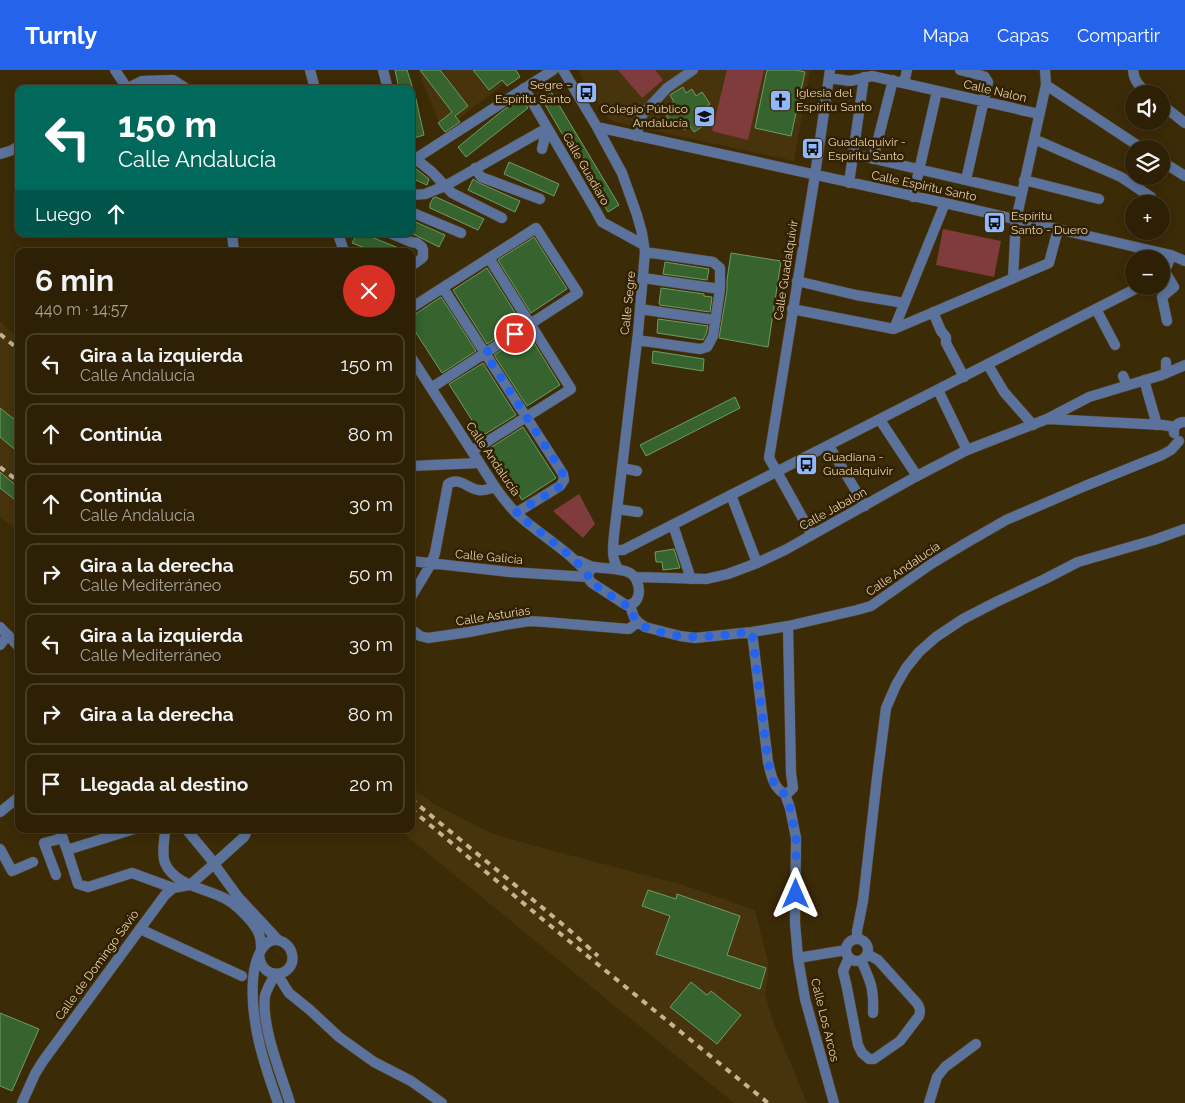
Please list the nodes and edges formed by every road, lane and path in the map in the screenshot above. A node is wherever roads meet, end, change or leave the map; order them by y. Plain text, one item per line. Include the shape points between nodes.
1 (115, 70) edge
2 (310, 70) edge
3 (383, 70) edge
4 (553, 70) edge
5 (563, 70) edge
6 (693, 70) edge
7 (907, 70) edge
8 (960, 70) edge
9 (1045, 70) edge
10 (1133, 70) edge
11 (830, 74) edge
12 (864, 77) junction
13 (893, 80) junction
14 (904, 83) junction
15 (124, 85) edge
16 (134, 85) edge
17 (181, 85) edge
18 (314, 85) edge
19 (387, 85) edge
20 (1046, 85) junction
21 (1138, 85) edge
22 (524, 88) junction
23 (937, 90) junction
24 (984, 101) junction
25 (1170, 111) edge
26 (1039, 114) junction
27 (1185, 123) edge
28 (597, 127) junction
29 (547, 128) junction
30 (636, 136) junction
31 (1034, 138) junction
32 (1129, 140) edge
33 (15, 148) edge
34 (542, 149) dead end
35 (0, 154) edge
36 (853, 154) junction
37 (415, 156) edge
38 (873, 159) junction
39 (415, 160) edge
40 (1170, 167) edge
41 (475, 168) junction
42 (919, 170) junction
43 (815, 176) junction
44 (1185, 176) edge
45 (966, 180) junction
46 (1024, 180) junction
47 (849, 183) junction
48 (445, 186) junction
49 (1022, 192) junction
50 (415, 195) edge
51 (1148, 195) edge
52 (913, 197) junction
53 (540, 199) dead end
54 (1099, 199) dead end
55 (945, 203) junction
56 (415, 214) edge
57 (502, 218) dead end
58 (1016, 220) junction
59 (1058, 229) junction
60 (461, 232) dead end
61 (399, 237) edge
62 (644, 248) junction
63 (1171, 255) joint
64 (489, 258) junction
65 (1185, 261) edge
66 (415, 263) edge
67 (643, 278) junction
68 (1013, 278) junction
69 (797, 281) junction
70 (443, 288) junction
71 (720, 290) junction
72 (1125, 294) edge
73 (1164, 295) edge
74 (904, 303) junction
75 (415, 306) edge
76 (640, 309) junction
77 (792, 309) junction
78 (1096, 309) junction
79 (933, 312) junction
80 (715, 320) junction
81 (1167, 321) dead end
82 (530, 324) junction
83 (894, 329) junction
84 (637, 340) junction
85 (1115, 345) dead end
86 (485, 353) junction
87 (415, 363) edge
88 (988, 365) junction
89 (1185, 365) edge
90 (964, 377) junction
91 (1144, 380) junction
92 (431, 388) junction
93 (938, 390) junction
94 (526, 417) junction
95 (880, 420) junction
96 (1047, 420) junction
97 (1185, 422) edge
98 (1033, 425) junction
99 (1157, 425) junction
100 (1174, 427) junction
101 (1182, 441) edge
102 (829, 446) junction
103 (967, 450) junction
104 (472, 451) junction
105 (479, 463) junction
106 (415, 466) edge
107 (622, 468) junction
108 (637, 471) dead end
109 (777, 472) junction
110 (917, 476) junction
111 (495, 488) junction
112 (732, 495) junction
113 (865, 506) junction
114 (617, 509) junction
115 (638, 512) dead end
116 (516, 513) junction
117 (673, 525) junction
118 (1185, 529) edge
119 (812, 535) junction
120 (613, 553) junction
121 (574, 559) junction
122 (415, 562) edge
123 (757, 563) junction
124 (431, 564) junction
125 (618, 570) junction
126 (594, 571) junction
127 (565, 576) junction
128 (635, 578) junction
129 (691, 579) junction
130 (415, 590) edge
131 (630, 606) junction
132 (638, 622) junction
133 (788, 626) junction
134 (4, 631) edge
135 (415, 632) edge
136 (752, 632) junction
137 (15, 643) edge
138 (0, 644) edge
139 (785, 794) junction
140 (15, 800) edge
141 (0, 812) edge
142 (61, 833) edge
143 (121, 833) edge
144 (165, 833) edge
145 (168, 833) edge
146 (189, 833) edge
147 (246, 833) edge
148 (165, 843) junction
149 (0, 849) edge
150 (67, 850) junction
151 (33, 862) dead end
152 (214, 864) junction
153 (56, 875) dead end
154 (190, 885) junction
155 (173, 888) junction
156 (140, 929) junction
157 (857, 939) junction
158 (278, 940) junction
159 (260, 953) junction
160 (847, 954) junction
161 (864, 957) junction
162 (798, 958) junction
163 (276, 974) junction
164 (253, 981) junction
165 (873, 1013) dead end
166 (976, 1044) dead end
167 (22, 1103) edge
168 (278, 1103) edge
169 (290, 1103) edge
170 (442, 1103) edge
171 (834, 1103) edge
172 (929, 1103) edge

1 - 15 street
2 - 18 street
3 - 19 street
4 - 22 street
5 - 28 street, Calle Segre
6 - 30 street via 667,88 642,115
7 - 14 street
8 - 24 street via 985,77 988,82
9 - 20 street
10 - 21 street
11 - 12 street, Calle Nalon via 850,81
11 - 43 street, Calle Guadalquivir
12 - 13 street, Calle Nalon
12 - 36 street
13 - 14 street, Calle Nalon
13 - 38 street
14 - 23 street, Calle Nalon
16 - 17 street via 142,81 173,80
20 - 26 street
20 - 32 street
22 - 29 street, Calle Guadiaro
22 - 37 street
23 - 24 street, Calle Nalon
23 - 42 street
24 - 26 street, Calle Nalon
24 - 45 street
25 - 27 street
26 - 31 street
28 - 30 street, Calle Espiritu Santo
28 - 62 street, Calle Segre via 622,173 637,215
29 - 34 street
29 - 41 street
29 - 62 street, Calle Guadiaro via 602,222
30 - 43 street, Calle Espiritu Santo
31 - 46 street
31 - 51 street via 1121,177
33 - 35 street
36 - 38 street
36 - 47 street
38 - 42 street
39 - 48 street
40 - 44 street
41 - 48 street
41 - 53 street via 481,176
42 - 45 street
42 - 52 street
43 - 47 street, Calle Espiritu Santo
43 - 69 street, Calle Guadalquivir
45 - 49 street
46 - 49 street
46 - 54 street
47 - 52 street, Calle Espiritu Santo
48 - 50 street
48 - 57 street via 452,193
49 - 58 street
52 - 55 street, Calle Espiritu Santo
55 - 58 street, Calle Espiritu Santo
55 - 74 street
56 - 60 street
58 - 59 street, Calle Espiritu Santo
58 - 68 street
59 - 63 street, Calle Espiritu Santo
59 - 68 street via 1049,263
61 - 66 street via 422,247 423,257
62 - 67 street, Calle Segre
62 - 71 street via 713,262 720,268
63 - 65 street, Calle Espiritu Santo
64 - 70 street
64 - 82 street
64 - 82 street via 536,228 578,293
67 - 71 street
67 - 76 street, Calle Segre
68 - 79 street
69 - 74 street
69 - 77 street, Calle Guadalquivir
70 - 75 street
70 - 86 street
71 - 80 street
72 - 78 street
73 - 81 street via 1162,297
74 - 83 street
76 - 80 street
76 - 84 street, Calle Segre
77 - 83 street
77 - 109 street, Calle Guadalquivir via 769,458
78 - 85 street
78 - 88 street
79 - 83 street
79 - 90 street
80 - 84 street via 710,344 703,349
82 - 86 street
82 - 94 street via 571,389
84 - 107 street, Calle Segre
86 - 92 street
86 - 94 street
87 - 92 street, Calle Andalucía
88 - 90 street
88 - 98 street via 1004,392
89 - 91 street via 1166,368
90 - 93 street
91 - 96 street via 1125,381
91 - 99 street
92 - 104 street, Calle Andalucía
93 - 95 street
93 - 103 street
94 - 104 street
94 - 116 street via 564,480 558,488
95 - 102 street
95 - 110 street
96 - 98 street, Calle Jabalon
96 - 99 street
97 - 100 street
98 - 103 street, Calle Jabalon
99 - 100 street
100 - 101 street via 1174,435
101 - 133 street, Calle Andalucía via 1162,455 1006,520 931,564 871,606
102 - 109 street
102 - 113 street
103 - 110 street, Calle Jabalon
104 - 105 street, Calle Andalucía
105 - 106 street
105 - 111 street, Calle Andalucía
107 - 108 street
107 - 114 street, Calle Segre
109 - 112 street
109 - 119 street, Calle Guadalquivir
110 - 113 street, Calle Jabalon
111 - 116 street, Calle Andalucía
111 - 124 street via 477,490 458,481 448,484 436,553
112 - 117 street
112 - 123 street
113 - 119 street, Calle Jabalon
114 - 115 street
114 - 120 street, Calle Segre
116 - 121 street, Calle Andalucía
117 - 120 street
117 - 129 street
118 - 157 street via 1078,562 996,602 936,637 906,668 886,708
119 - 123 street, Calle Jabalon
120 - 125 street, Calle Segre
120 - 126 street via 610,563
121 - 126 street, Calle Andalucía
121 - 127 street via 577,564 573,572
122 - 124 street, Calle Galicia
123 - 129 street, Calle Jabalon via 716,577
124 - 127 street, Calle Galicia
124 - 130 street
125 - 126 street
125 - 128 street via 628,571
126 - 127 street, Calle Galicia
126 - 131 street via 592,583
128 - 129 street, Calle Jabalon
128 - 131 street via 639,593 636,602
131 - 132 street
132 - 135 street, Calle Asturias via 628,629 529,621 428,638
132 - 136 street, Calle Andalucía via 654,630 695,638
133 - 136 street, Calle Andalucía
133 - 139 street via 792,788
134 - 137 street
134 - 138 street
136 - 139 street, Calle Los Arcos via 768,762 773,781
139 - 162 street, Calle Los Arcos via 796,838
140 - 141 street
142 - 150 street
142 - 153 street via 44,843
143 - 150 street
144 - 148 street
145 - 148 street
146 - 152 street
147 - 152 street
148 - 154 street via 164,861 170,871
149 - 151 street via 12,871
150 - 155 street via 78,884 88,887 132,873
152 - 154 street
152 - 158 street via 238,897
154 - 155 street
154 - 159 street via 238,907 255,926 261,941
155 - 156 street, Calle de Domingo Savio
156 - 164 street
156 - 167 street, Calle de Domingo Savio via 43,1061
157 - 160 street via 849,942
157 - 161 street via 864,942 867,950
158 - 159 street via 264,945
158 - 163 street via 290,948 293,959 288,969
159 - 163 street via 262,967
159 - 164 street
160 - 161 street via 856,961
160 - 161 street via 843,971 858,1045 869,1059 900,1041 920,1012 918,1004 878,960
160 - 162 street
161 - 165 street via 874,997
162 - 171 street, Calle Los Arcos via 804,999
163 - 169 street via 266,993 265,1013 268,1034
163 - 170 street via 289,993 339,1038
164 - 168 street via 258,1036
166 - 172 street via 944,1067 937,1077

